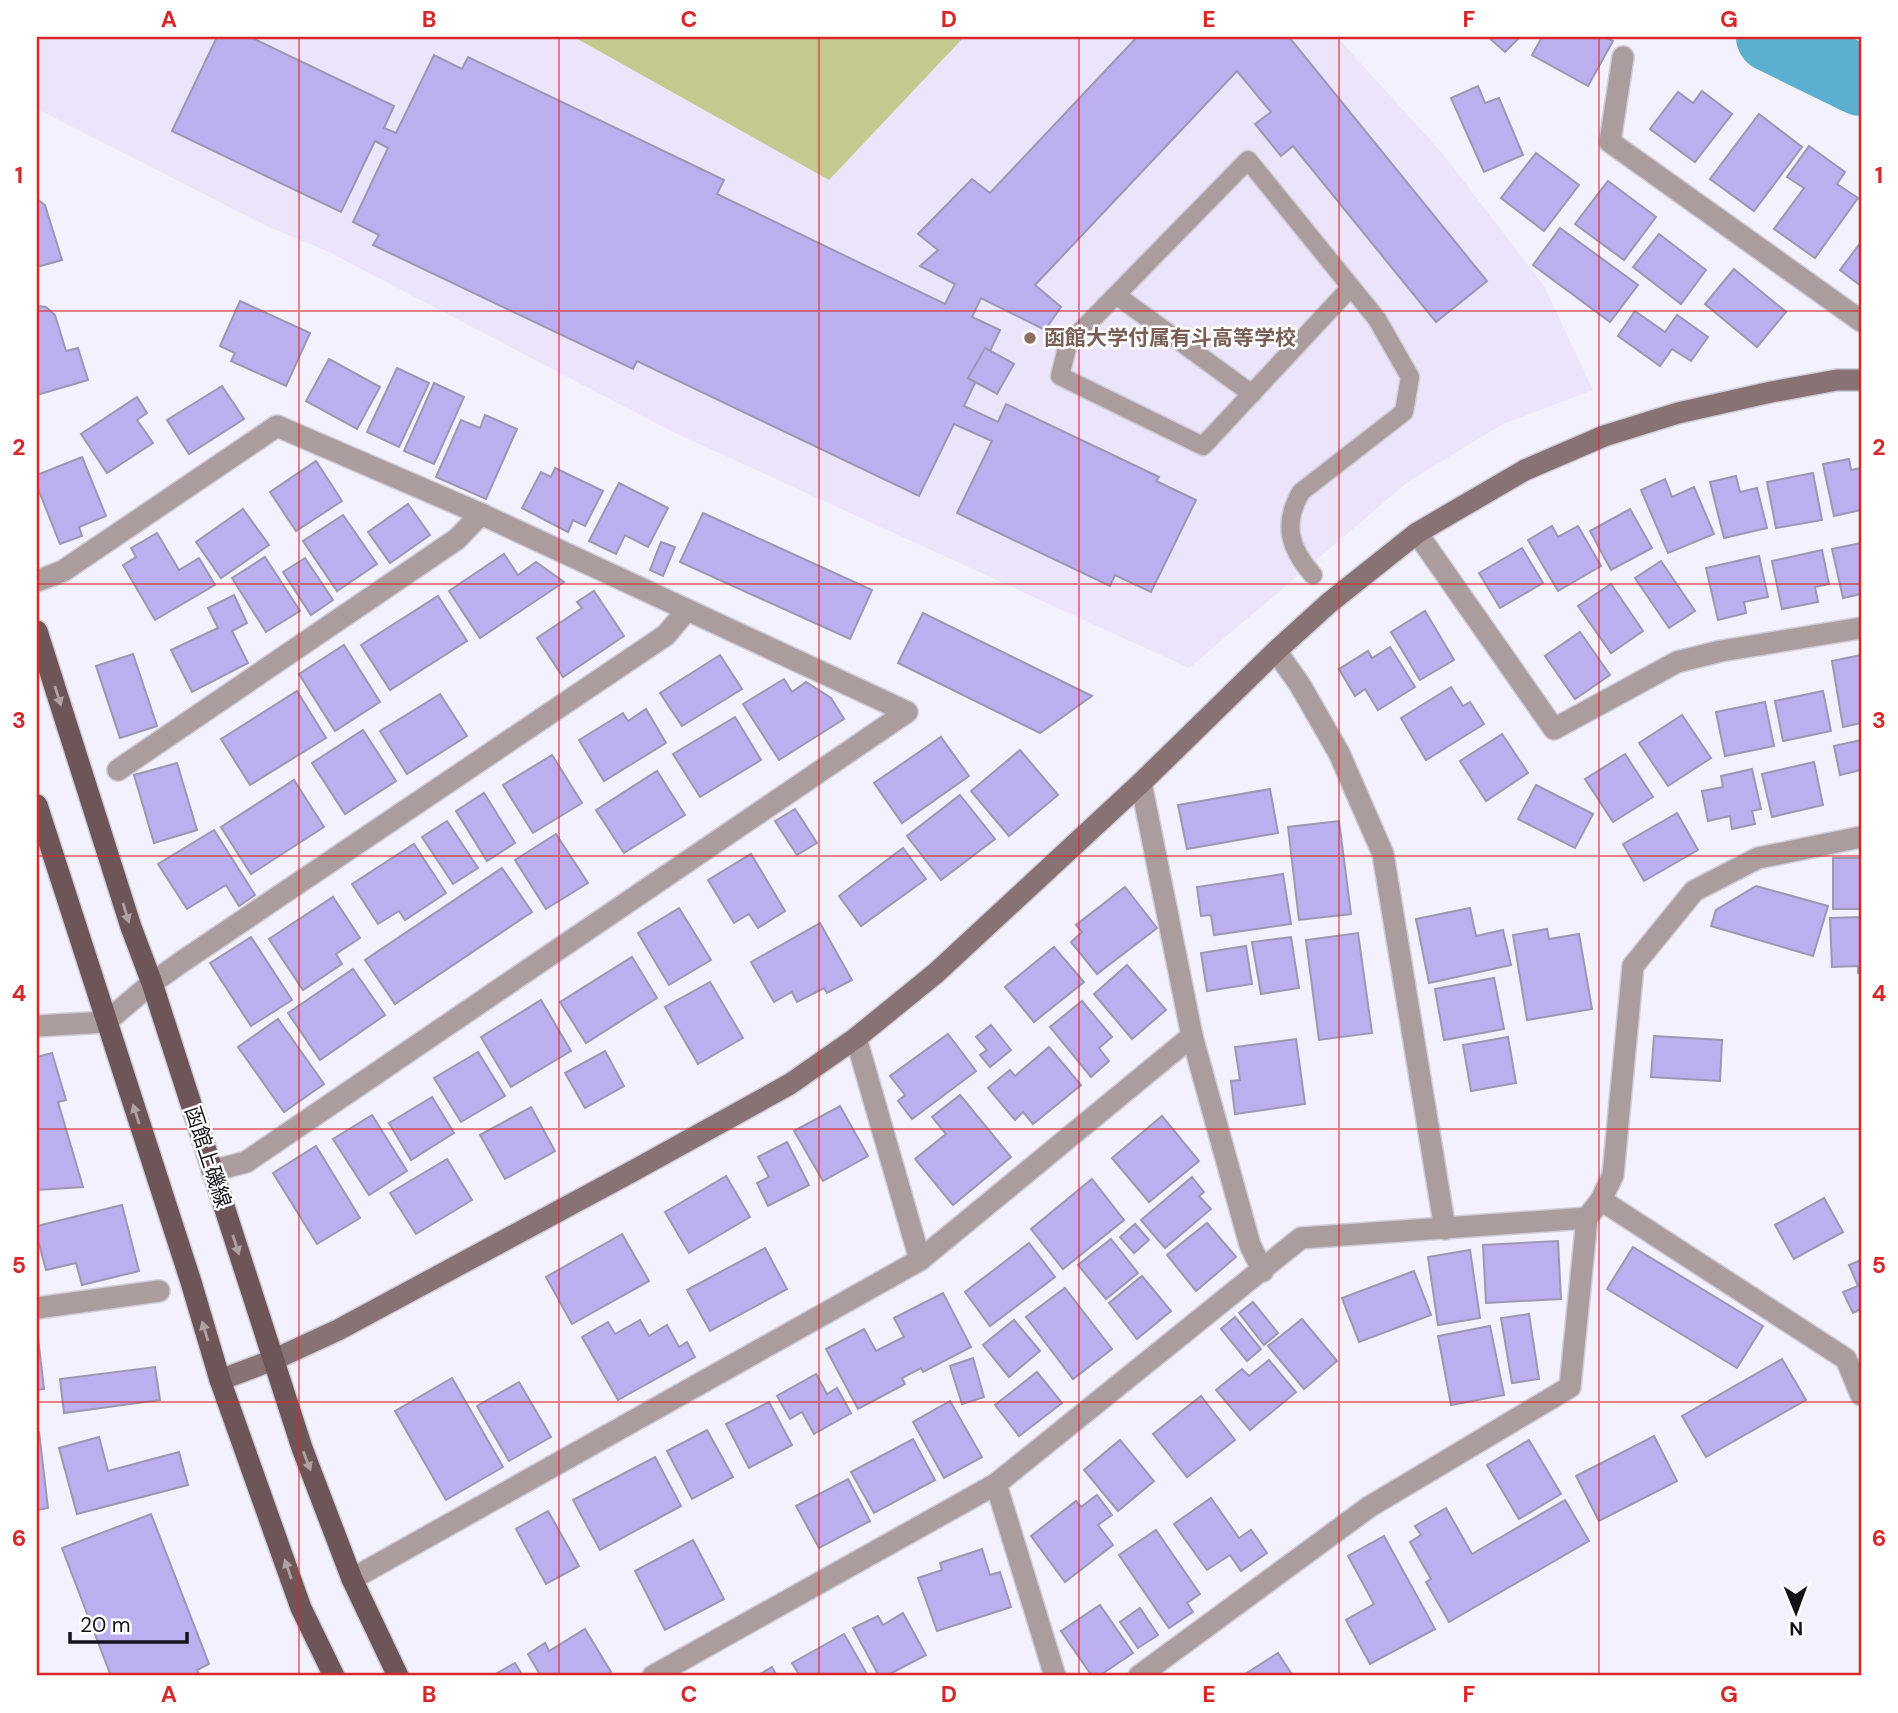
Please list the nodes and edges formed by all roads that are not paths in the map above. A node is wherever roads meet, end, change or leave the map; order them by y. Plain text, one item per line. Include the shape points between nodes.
1 (1623, 57) dead end
2 (1351, 286) junction
3 (1116, 295) junction
4 (1861, 321) edge
5 (1861, 380) edge
6 (1252, 394) junction
7 (481, 514) junction
8 (1417, 533) junction
9 (1313, 575) dead end
10 (37, 581) edge
11 (687, 610) junction
12 (1861, 628) edge
13 (37, 631) edge
14 (1276, 651) junction
15 (118, 770) dead end
16 (1141, 783) junction
17 (37, 805) edge
18 (1861, 837) edge
19 (152, 983) junction
20 (106, 1022) junction
21 (37, 1026) edge
22 (1192, 1037) junction
23 (856, 1038) junction
24 (212, 1171) junction
25 (1601, 1200) junction
26 (1587, 1217) junction
27 (1445, 1229) junction
28 (920, 1260) junction
29 (1264, 1271) junction
30 (159, 1291) dead end
31 (37, 1308) edge
32 (273, 1360) junction
33 (220, 1380) junction
34 (1861, 1395) edge
35 (996, 1484) junction
36 (352, 1579) junction
37 (334, 1676) edge
38 (398, 1676) edge
39 (653, 1676) edge
40 (1055, 1676) edge
41 (1139, 1676) edge

1 - 4 street via 1610,142
2 - 3 lane via 1248,160
2 - 6 lane
2 - 9 lane via 1377,319 1410,377 1404,412 1301,492 1295,503 1292,546
3 - 6 lane
3 - 6 lane via 1068,344 1060,376 1203,446
5 - 8 street via 1771,392 1604,436 1524,470
7 - 10 street via 277,426 63,571
7 - 11 street
7 - 15 street via 457,539
8 - 12 street via 1554,729 1677,662
8 - 14 street
11 - 19 street via 666,635
11 - 24 street via 907,712 246,1162
13 -> 19 main road, 函館上磯線
14 - 16 street
14 - 27 street via 1339,753 1383,854
16 - 22 street
16 - 23 street via 936,973
17 - 20 main road
18 - 25 street via 1758,858 1694,891 1633,966 1613,1175
19 - 20 street
19 - 24 main road, 函館上磯線
20 - 21 street
33 -> 20 main road
22 - 28 street
22 - 29 street via 1250,1245
23 - 28 street
23 - 32 street via 790,1084 634,1171 338,1330
24 -> 32 main road, 函館上磯線
25 - 26 street
25 - 34 street via 1846,1359
26 - 27 street
26 - 41 street via 1570,1387 1369,1507
27 - 29 street via 1301,1238
28 - 36 street
29 - 35 street
30 - 31 street
32 - 33 street
32 -> 36 main road, 函館上磯線
37 -> 33 main road via 301,1608
35 - 39 street
35 - 40 street
36 - 38 main road, 函館上磯線

